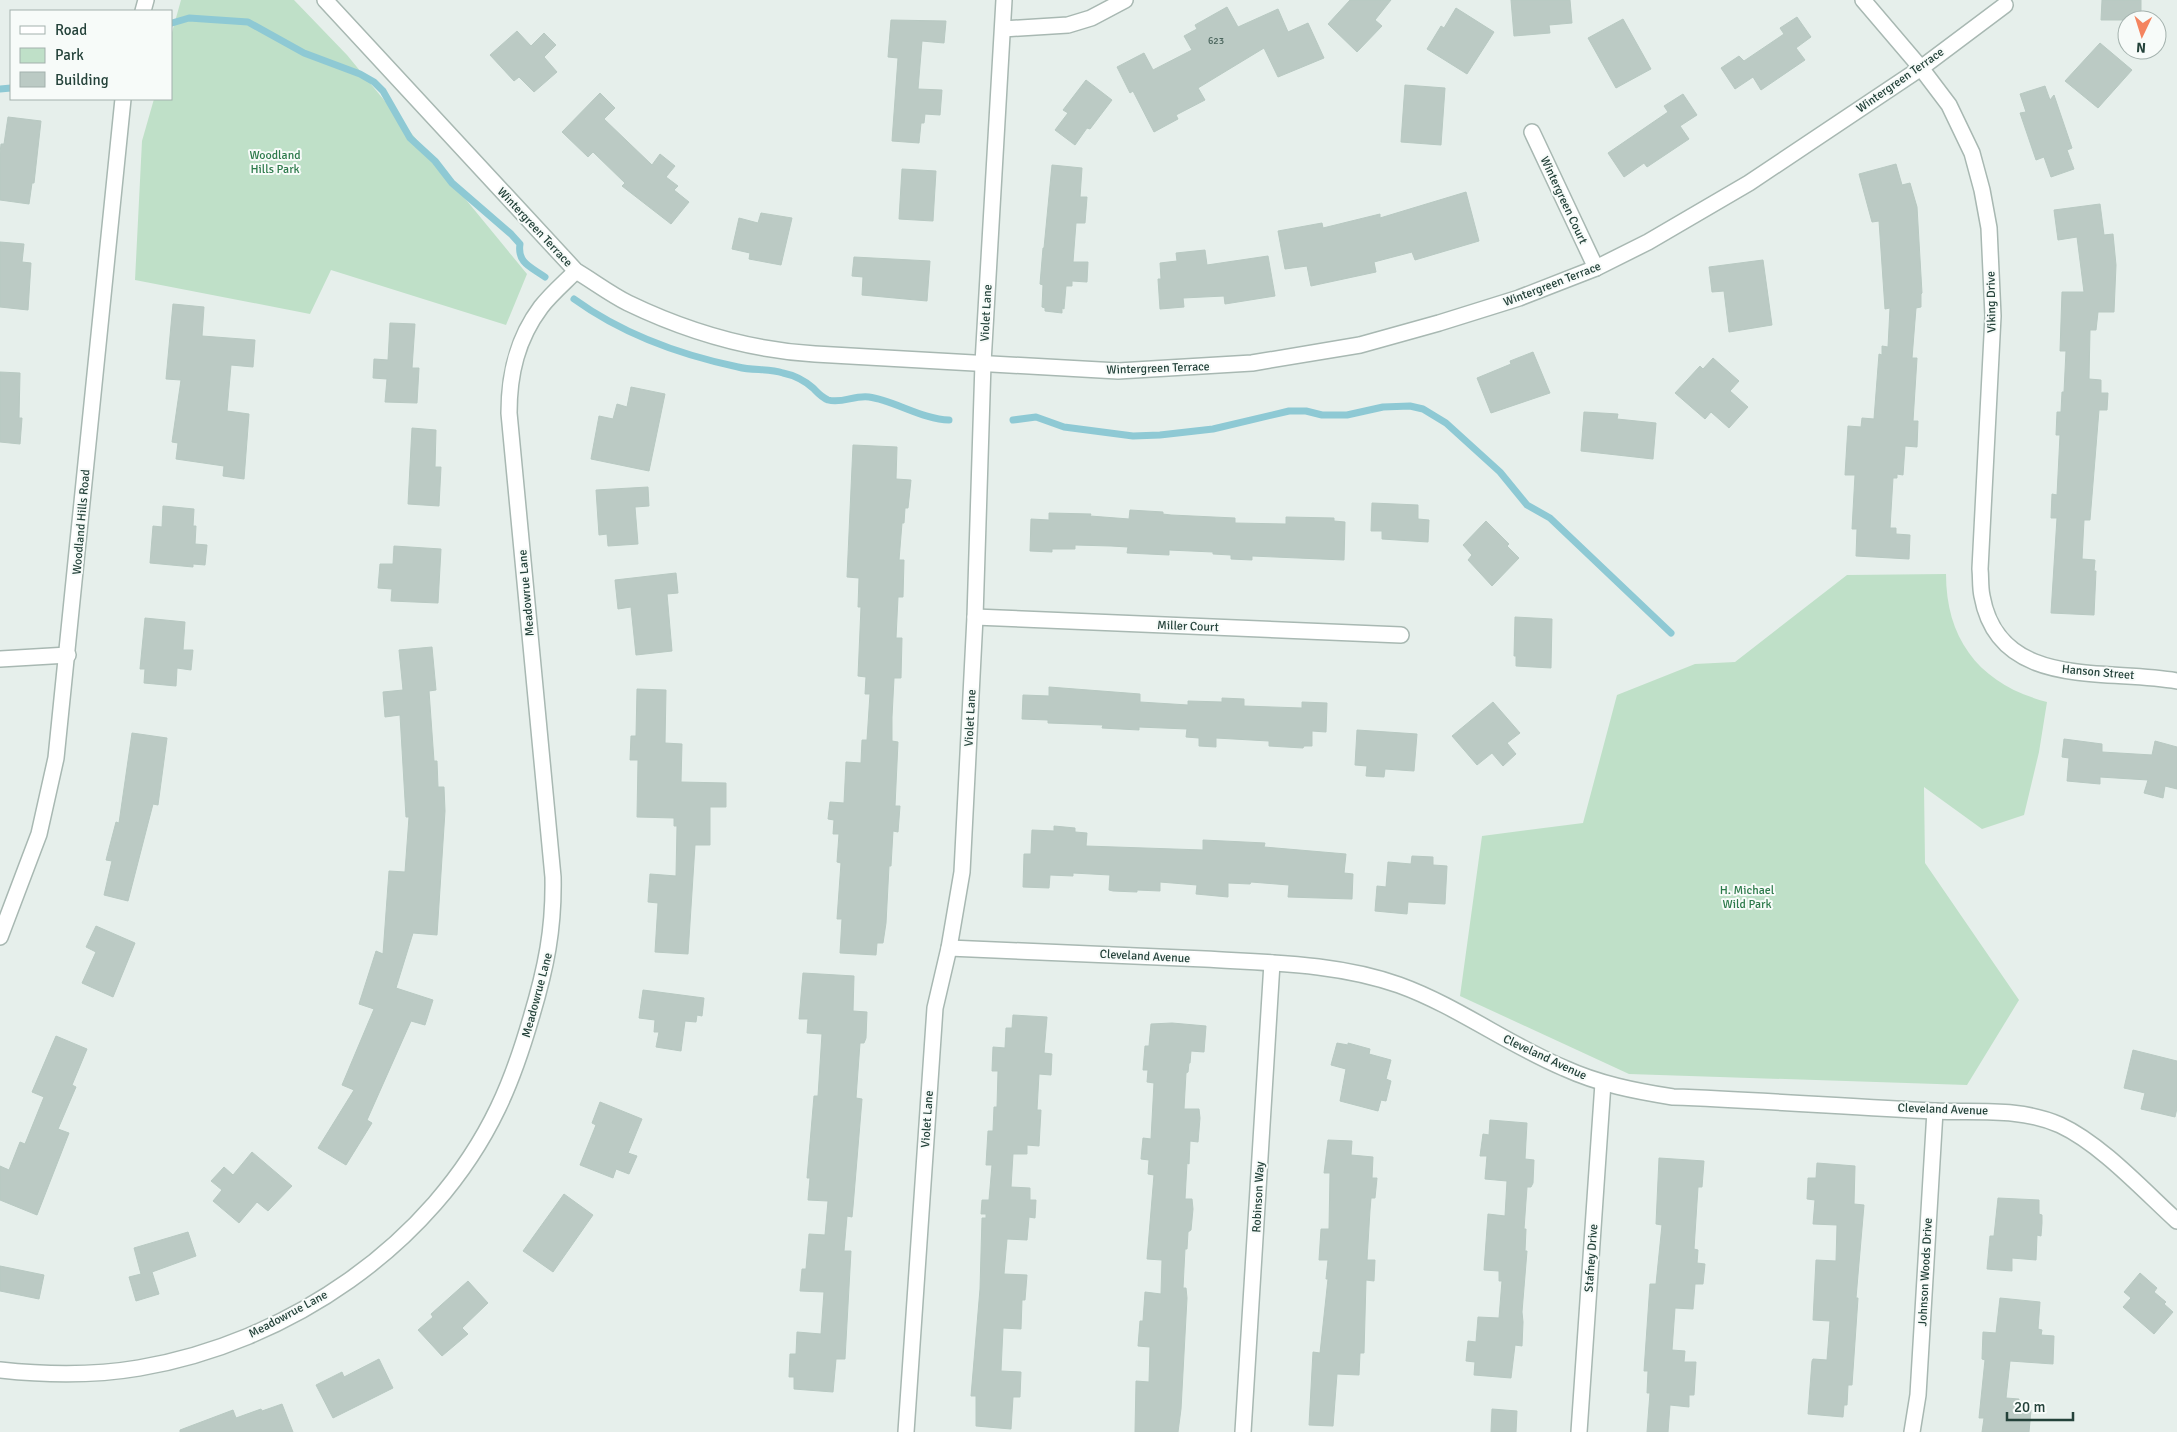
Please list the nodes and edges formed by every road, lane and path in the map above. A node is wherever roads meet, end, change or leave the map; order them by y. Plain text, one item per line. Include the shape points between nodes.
1 (325, 0) edge
2 (1004, 0) edge
3 (1126, 0) edge
4 (1863, 0) edge
5 (2005, 5) dead end
6 (1003, 29) junction
7 (1921, 68) junction
8 (122, 100) edge
9 (1532, 132) dead end
10 (1596, 268) junction
11 (576, 271) junction
12 (983, 363) junction
13 (975, 617) junction
14 (1401, 635) dead end
15 (1998, 638) joint
16 (68, 655) junction
17 (0, 659) edge
18 (2177, 681) edge
19 (0, 937) edge
20 (949, 948) junction
21 (1272, 963) junction
22 (1603, 1083) junction
23 (1935, 1111) junction
24 (2177, 1221) edge
25 (0, 1370) edge
26 (906, 1432) edge
27 (1244, 1432) edge
28 (1579, 1432) edge
29 (1912, 1432) edge

1 - 11 street, Wintergreen Terrace
2 - 6 street, Violet Lane
3 - 6 street via 1091,18 1068,25
4 - 7 street, Viking Drive
5 - 7 street, Wintergreen Terrace
6 - 12 street, Violet Lane
7 - 10 street, Wintergreen Terrace via 1749,183 1650,241
7 - 15 street, Viking Drive via 1949,105 1972,153 1989,228 1993,316 1980,569 1981,596
8 - 16 street, Woodland Hills Road
9 - 10 street, Wintergreen Court
10 - 12 street, Wintergreen Terrace via 1519,298 1360,345 1252,363 1118,371
11 - 12 street, Wintergreen Terrace via 626,302 663,319 740,343 803,353
11 - 25 street, Meadowrue Lane via 541,307 526,331 515,357 509,385 554,899 546,967 523,1045 497,1110 461,1169 416,1223 362,1271 332,1292 282,1319 220,1347 137,1368 67,1375
12 - 13 street, Violet Lane
13 - 14 street, Miller Court
13 - 20 street, Violet Lane via 962,872
15 - 18 street, Hanson Street via 2019,656 2067,672 2154,676
16 - 17 street
16 - 19 street, Woodland Hills Road via 56,758 46,809
20 - 21 street, Cleveland Avenue
20 - 26 street, Violet Lane via 933,1025
21 - 22 street, Cleveland Avenue via 1333,968 1399,985 1563,1068
21 - 27 street, Robinson Way
22 - 23 street, Cleveland Avenue via 1673,1097
22 - 28 street, Stafney Drive
23 - 24 street, Cleveland Avenue via 2003,1111 2060,1126 2086,1141
23 - 29 street, Johnson Woods Drive via 1918,1395

